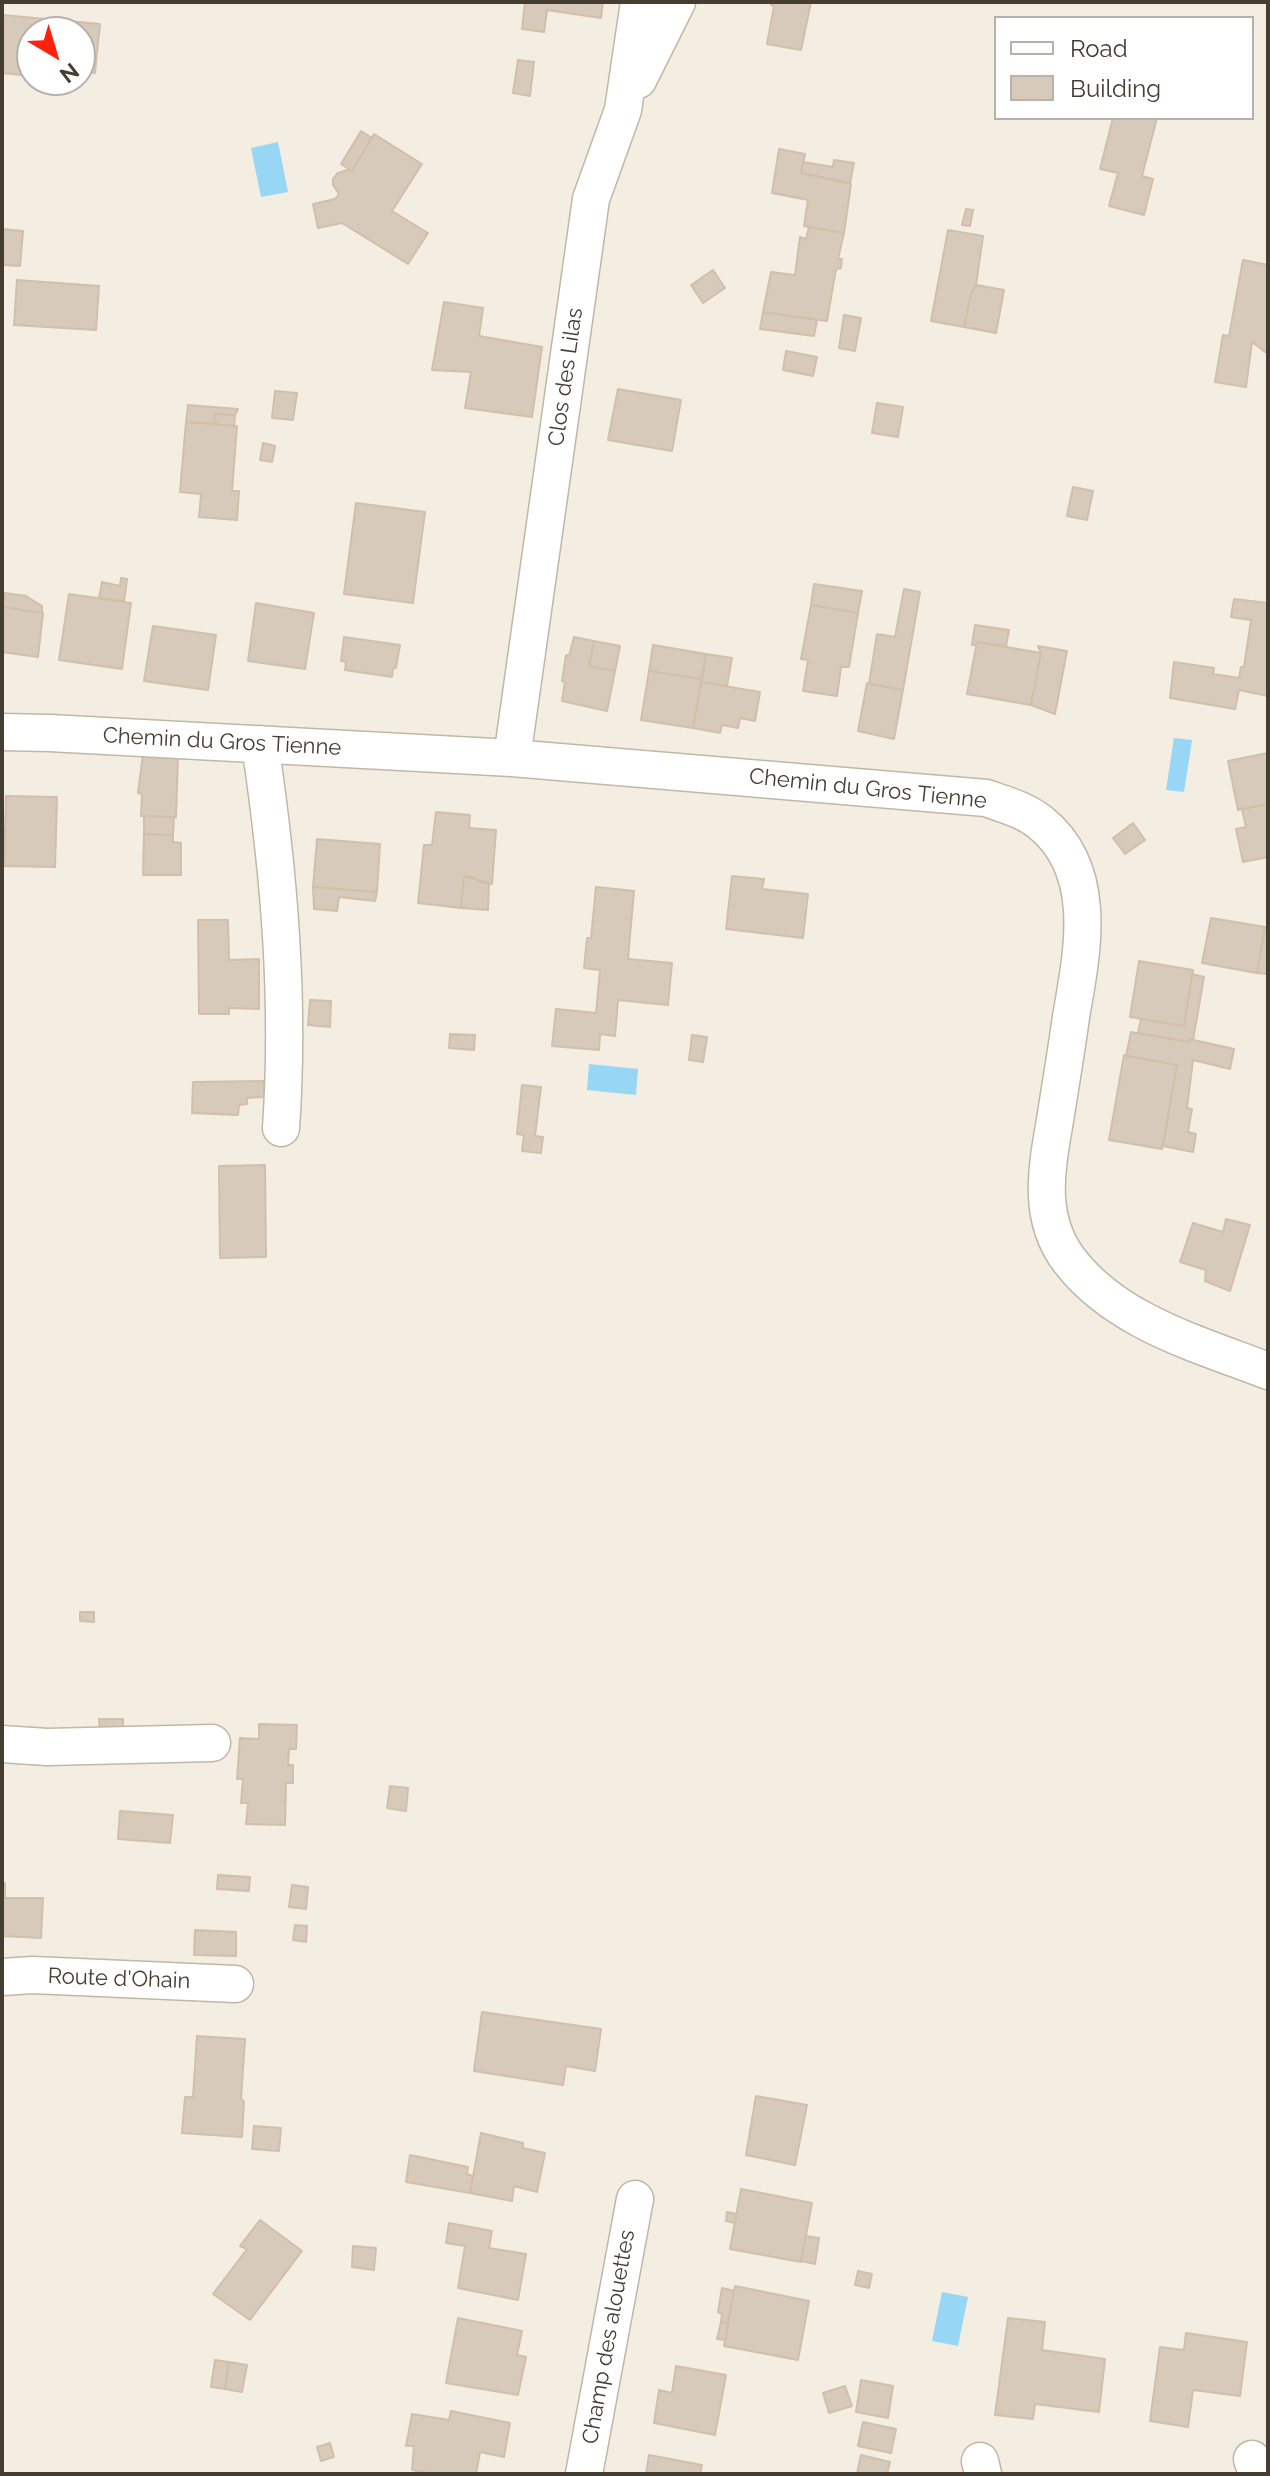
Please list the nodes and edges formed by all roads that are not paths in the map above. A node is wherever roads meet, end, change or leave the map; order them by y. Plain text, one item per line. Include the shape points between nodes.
1 (639, 2) edge
2 (677, 2) edge
3 (623, 110) junction
4 (2, 732) edge
5 (260, 744) junction
6 (512, 758) junction
7 (281, 1128) dead end
8 (1268, 1371) edge
9 (212, 1743) dead end
10 (2, 1744) edge
11 (2, 1977) edge
12 (235, 1984) dead end
13 (635, 2199) dead end
14 (584, 2474) edge

1 - 3 street, Clos des Lilas
2 - 3 street
3 - 6 street, Clos des Lilas via 591,199
4 - 5 street, Chemin du Gros Tienne
5 - 6 street, Chemin du Gros Tienne
5 - 7 street via 276,863 284,987
6 - 8 street, Chemin du Gros Tienne via 986,798 1022,810 1042,824 1075,869 1083,908 1082,954 1045,1179 1049,1219 1067,1258 1094,1289 1174,1334
9 - 10 street
11 - 12 street, Route d'Ohain
13 - 14 street, Champ des alouettes

